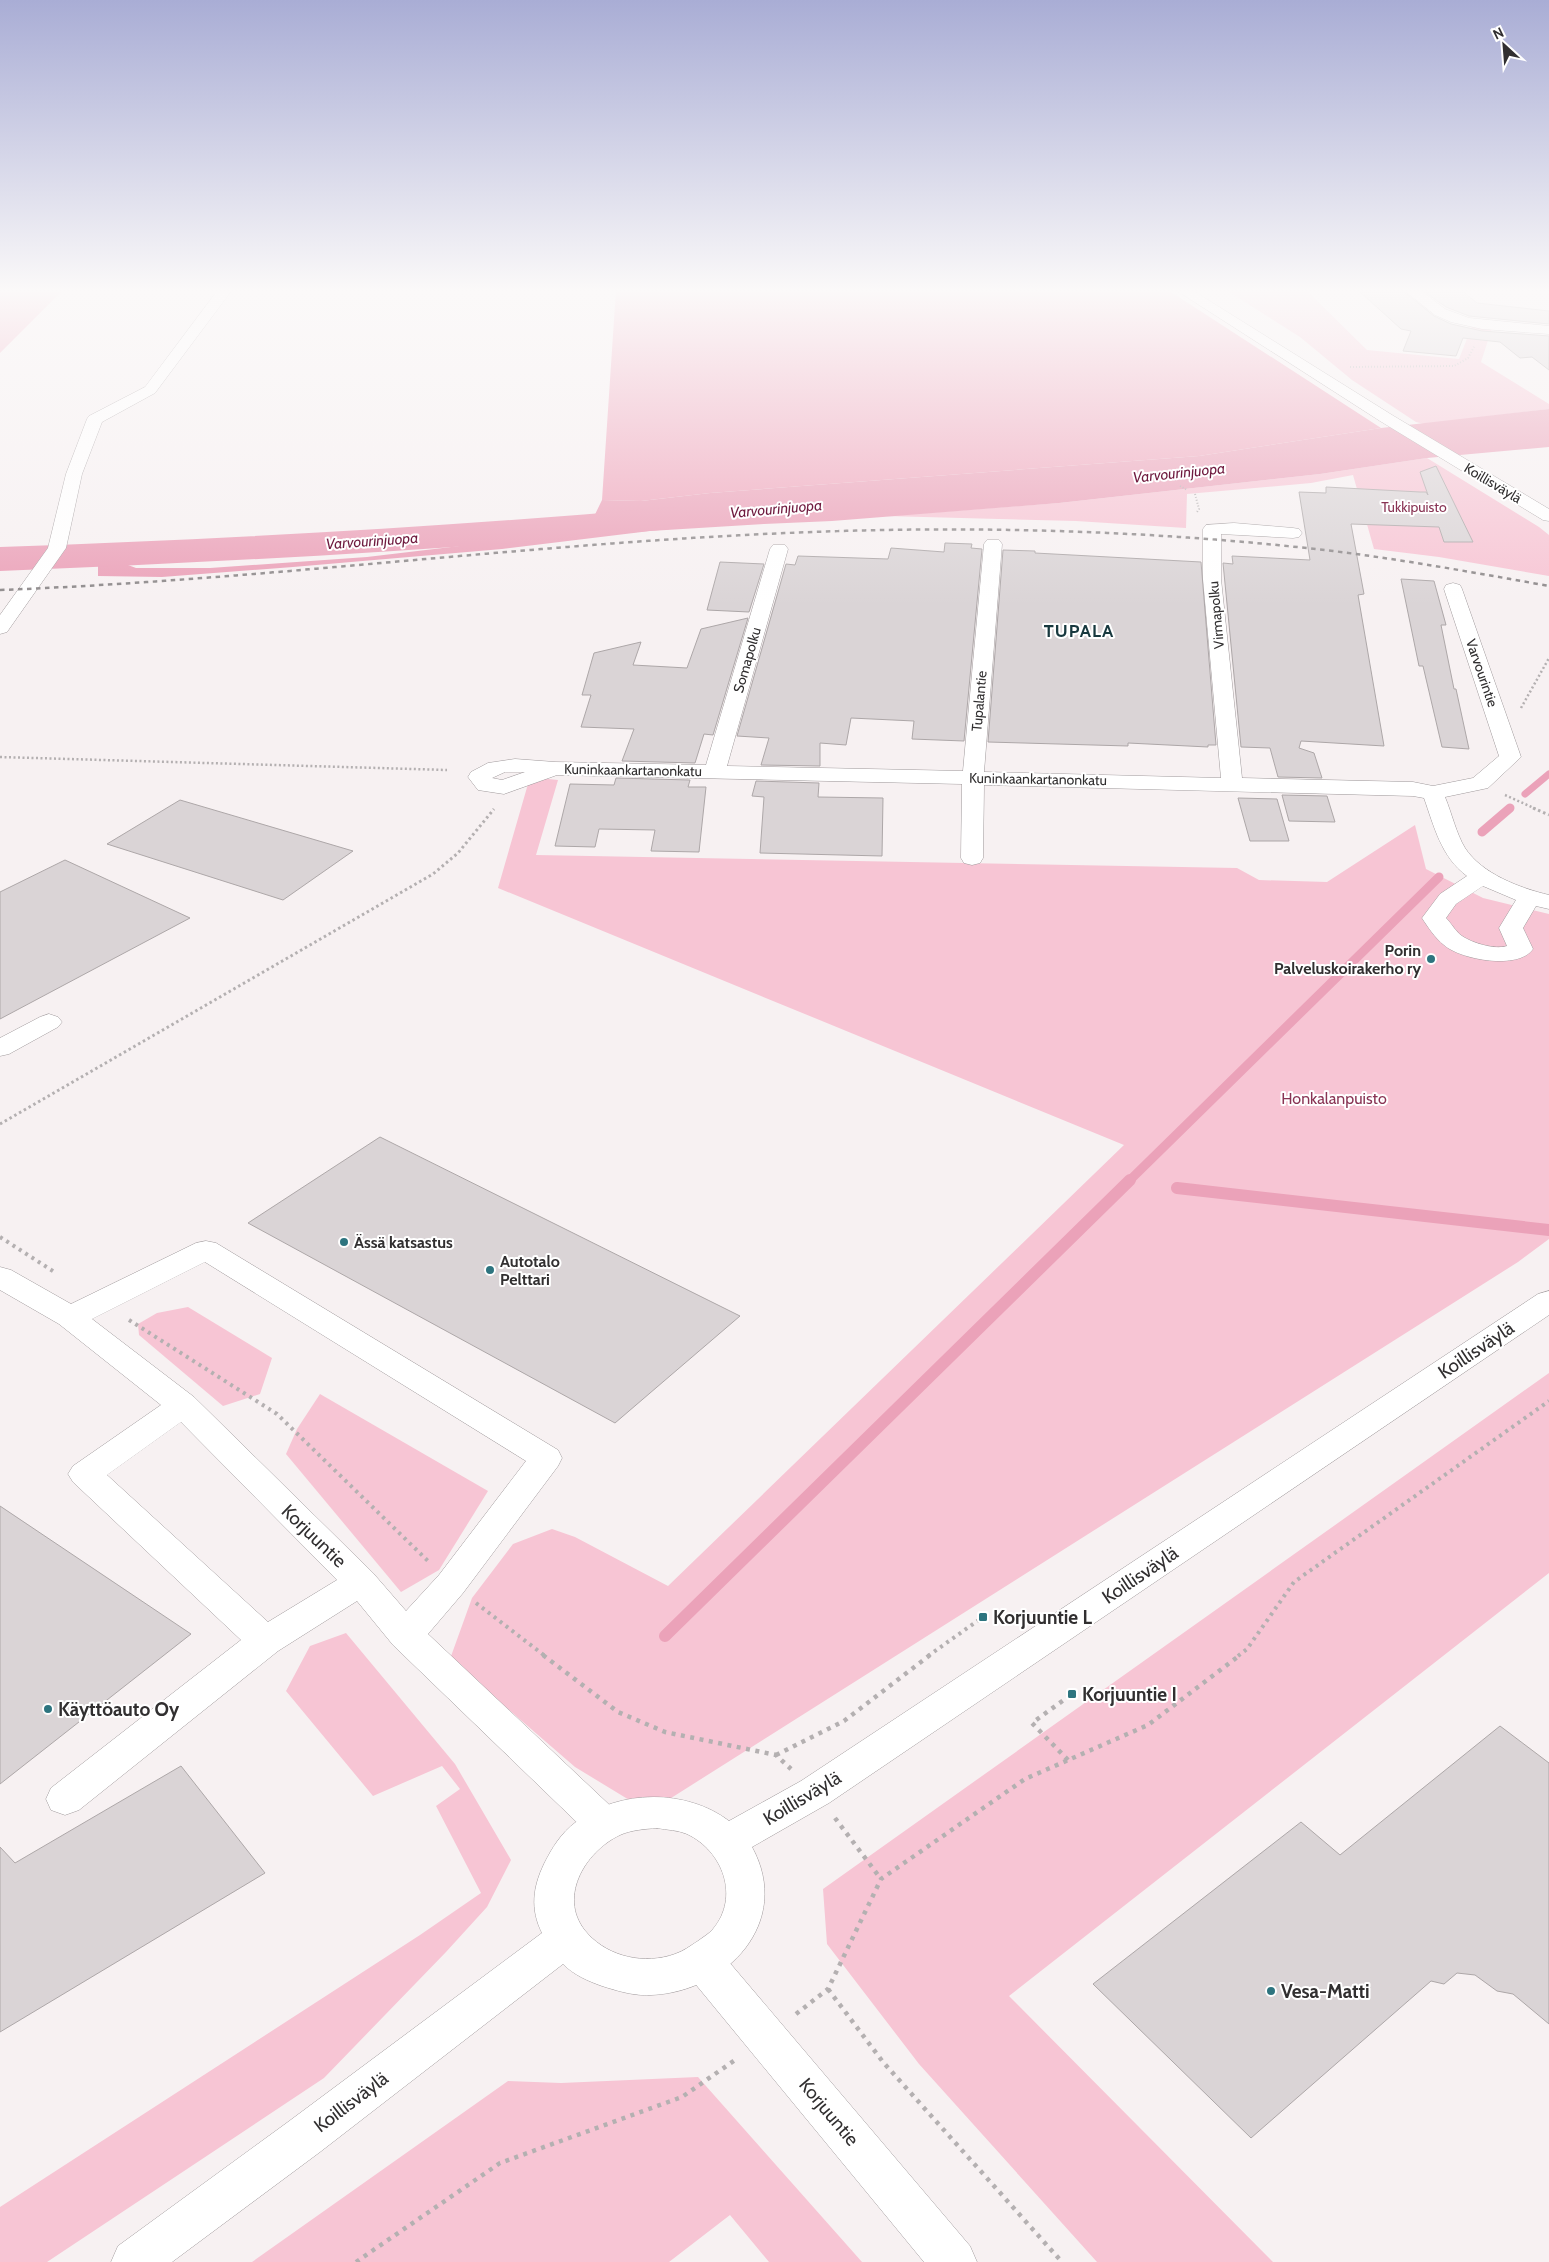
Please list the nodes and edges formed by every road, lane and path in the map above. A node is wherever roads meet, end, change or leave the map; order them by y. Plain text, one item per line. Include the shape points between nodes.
1 (140, 396) edge
2 (1350, 396) edge
3 (1180, 486) dead end
4 (1187, 490) dead end
5 (1195, 494) dead end
6 (1195, 515) joint
7 (1549, 516) edge
8 (1212, 529) junction
9 (1293, 533) dead end
10 (993, 544) dead end
11 (779, 549) dead end
12 (1454, 589) dead end
13 (0, 628) edge
14 (1549, 658) edge
15 (0, 757) edge
16 (1510, 757) junction
17 (446, 770) dead end
18 (714, 771) junction
19 (973, 777) junction
20 (1232, 783) junction
21 (1480, 783) junction
22 (504, 787) joint
23 (1433, 794) junction
24 (1549, 815) edge
25 (972, 858) dead end
26 (1482, 876) junction
27 (1539, 900) edge
28 (48, 1022) dead end
29 (0, 1048) edge
30 (0, 1124) edge
31 (0, 1237) edge
32 (0, 1276) edge
33 (1549, 1301) edge
34 (101, 1302) junction
35 (70, 1317) junction
36 (1549, 1401) edge
37 (183, 1405) junction
38 (361, 1582) junction
39 (451, 1584) junction
40 (983, 1617) dead end
41 (406, 1635) junction
42 (265, 1641) junction
43 (1072, 1694) dead end
44 (776, 1755) junction
45 (1068, 1760) junction
46 (815, 1792) junction
47 (65, 1799) dead end
48 (604, 1824) junction
49 (726, 1842) junction
50 (881, 1880) junction
51 (566, 1938) junction
52 (703, 1962) junction
53 (828, 1988) junction
54 (767, 2038) junction
55 (134, 2262) edge
56 (356, 2262) edge
57 (954, 2262) edge
58 (1062, 2262) edge

1 - 13 street via 95,420 74,474 57,548
2 - 7 street, Koillisväylä
3 - 4 path
5 - 6 path via 1199,509
6 - 8 street via 1197,522
8 - 9 street
8 - 20 street, Virmapolku via 1212,579
10 - 19 street, Tupalantie
11 - 18 street, Somapolku
12 - 16 street, Varvourintie
14 - 16 path via 1519,712
15 - 17 path
16 - 21 street, Kuninkaankartanonkatu
18 - 19 street, Kuninkaankartanonkatu
18 - 22 street, Kuninkaankartanonkatu via 510,765 490,768 479,776 486,785
19 - 20 street, Kuninkaankartanonkatu
19 - 25 street, Tupalantie
20 - 23 street, Kuninkaankartanonkatu via 1413,789
21 - 23 street, Kuninkaankartanonkatu
21 - 24 path
22 - 30 path via 495,808 458,853 433,874
23 - 26 street via 1455,848 1473,871
26 - 27 street
26 - 27 street via 1448,899 1434,918 1453,940 1481,952 1503,955 1521,949 1512,928
28 - 29 street
31 - 34 path
32 - 35 street, Korjuuntie
33 - 46 street, Koillisväylä
34 - 35 street
34 - 39 path via 277,1414
34 - 39 street via 206,1250 546,1458
35 - 37 street, Korjuuntie
36 - 45 path via 1294,1582 1247,1649 1148,1725
37 - 38 street, Korjuuntie
37 - 42 street via 85,1474
38 - 41 street, Korjuuntie
38 - 42 street
39 - 41 street
39 - 44 path via 618,1712 665,1732
40 - 44 path via 844,1721
41 - 48 street, Korjuuntie
42 - 47 street
43 - 45 path via 1032,1723
44 - 46 path
45 - 50 path via 1025,1779
46 - 49 street, Koillisväylä
46 - 50 path
48 - 49 street via 630,1815 657,1812 683,1816 707,1826
48 - 51 street via 580,1840 563,1862 554,1888 555,1914
49 - 52 street via 741,1864 747,1891 742,1917 727,1942
50 - 53 path
51 - 52 street via 585,1959 612,1972 643,1978 674,1974
51 - 55 street, Koillisväylä
52 - 54 street, Korjuuntie
53 - 54 path
53 - 58 path via 883,2062
54 - 56 path via 682,2097 500,2163
54 - 57 street, Korjuuntie

